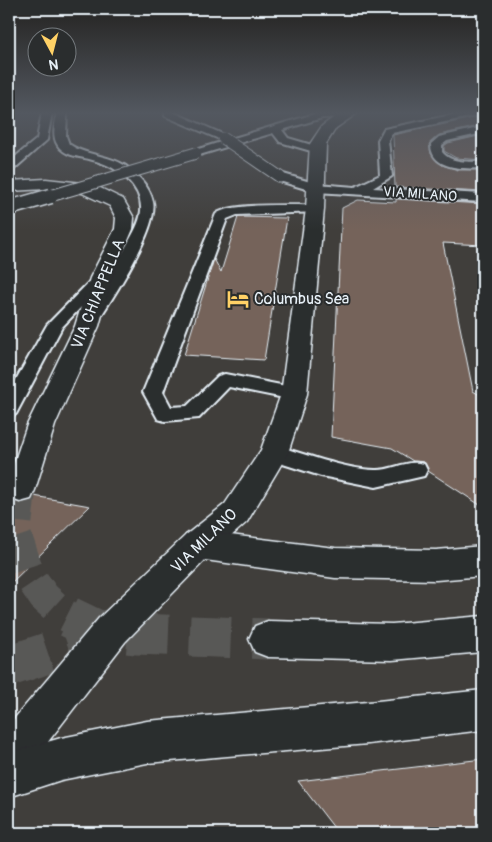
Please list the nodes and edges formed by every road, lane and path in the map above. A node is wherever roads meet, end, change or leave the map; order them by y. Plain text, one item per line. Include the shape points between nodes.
1 (29, 151) edge
2 (76, 151) edge
3 (202, 151) edge
4 (243, 151) edge
5 (318, 151) edge
6 (388, 151) edge
7 (436, 151) edge
8 (483, 165) edge
9 (9, 168) edge
10 (9, 186) edge
11 (356, 190) junction
12 (315, 198) junction
13 (483, 198) edge
14 (9, 208) edge
15 (101, 278) junction
16 (87, 326) junction
17 (294, 394) junction
18 (9, 409) edge
19 (274, 453) junction
20 (416, 470) dead end
21 (20, 490) tunnel mouth
22 (198, 546) junction
23 (483, 561) edge
24 (483, 634) edge
25 (268, 639) tunnel mouth
26 (483, 710) edge
27 (9, 758) edge
28 (9, 775) edge

1 - 9 lane
2 - 16 lane via 117,167 145,191 149,205 145,223 118,276
3 - 14 lane, bridge
4 - 12 lane, bridge
5 - 12 main road, VIA MILANO
6 - 11 lane, VIA MILANO via 386,176
7 - 8 lane via 444,160 454,164
10 - 15 main road, VIA CHIAPPELLA via 68,185 97,192 117,203 125,218 124,229
11 - 12 lane, VIA MILANO
11 - 13 lane, VIA MILANO
12 - 17 main road, VIA MILANO
12 - 17 lane via 226,213 222,217 153,392 165,414 192,413 225,380
15 - 16 main road, VIA CHIAPPELLA
15 - 18 lane via 55,325
16 - 21 main road, VIA CHIAPPELLA via 41,425
17 - 19 main road, VIA MILANO
19 - 20 lane via 321,468 376,479
19 - 22 main road, VIA MILANO via 236,513
22 - 23 main road via 335,563 436,565
22 - 27 main road, VIA MILANO via 112,630
24 - 25 main road via 392,642
26 - 28 main road via 147,742 61,759

